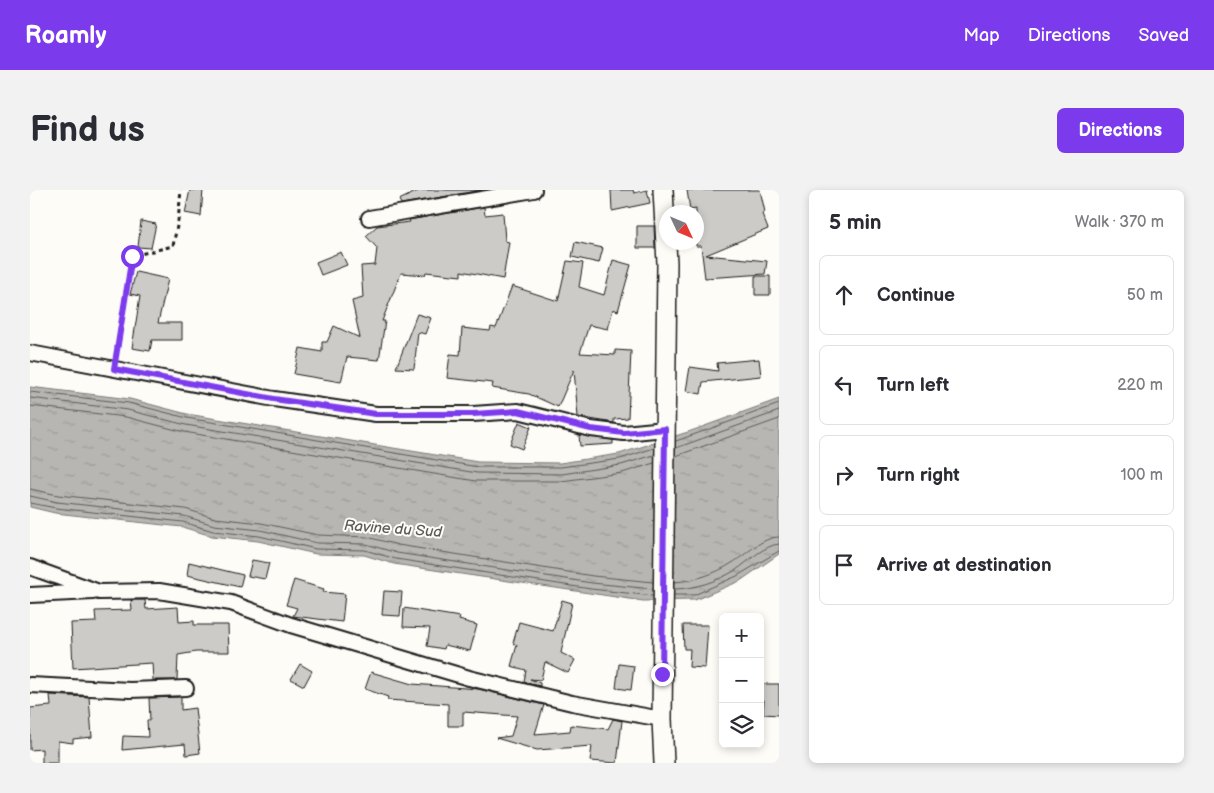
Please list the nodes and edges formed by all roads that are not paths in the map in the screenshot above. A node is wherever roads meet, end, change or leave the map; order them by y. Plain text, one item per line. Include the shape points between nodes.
1 (534, 190) edge
2 (663, 190) edge
3 (369, 218) dead end
4 (30, 353) edge
5 (665, 429) junction
6 (30, 567) edge
7 (99, 592) junction
8 (30, 595) edge
9 (30, 685) edge
10 (186, 688) dead end
11 (662, 719) junction
12 (664, 763) edge

1 - 3 street
2 - 5 main road via 667,263
4 - 5 street via 274,399 376,414 518,411 591,429 624,433
5 - 11 main road
6 - 7 street
7 - 8 street
7 - 11 street via 159,591 231,603 290,625 469,678 572,703
9 - 10 street via 130,690
11 - 12 main road

